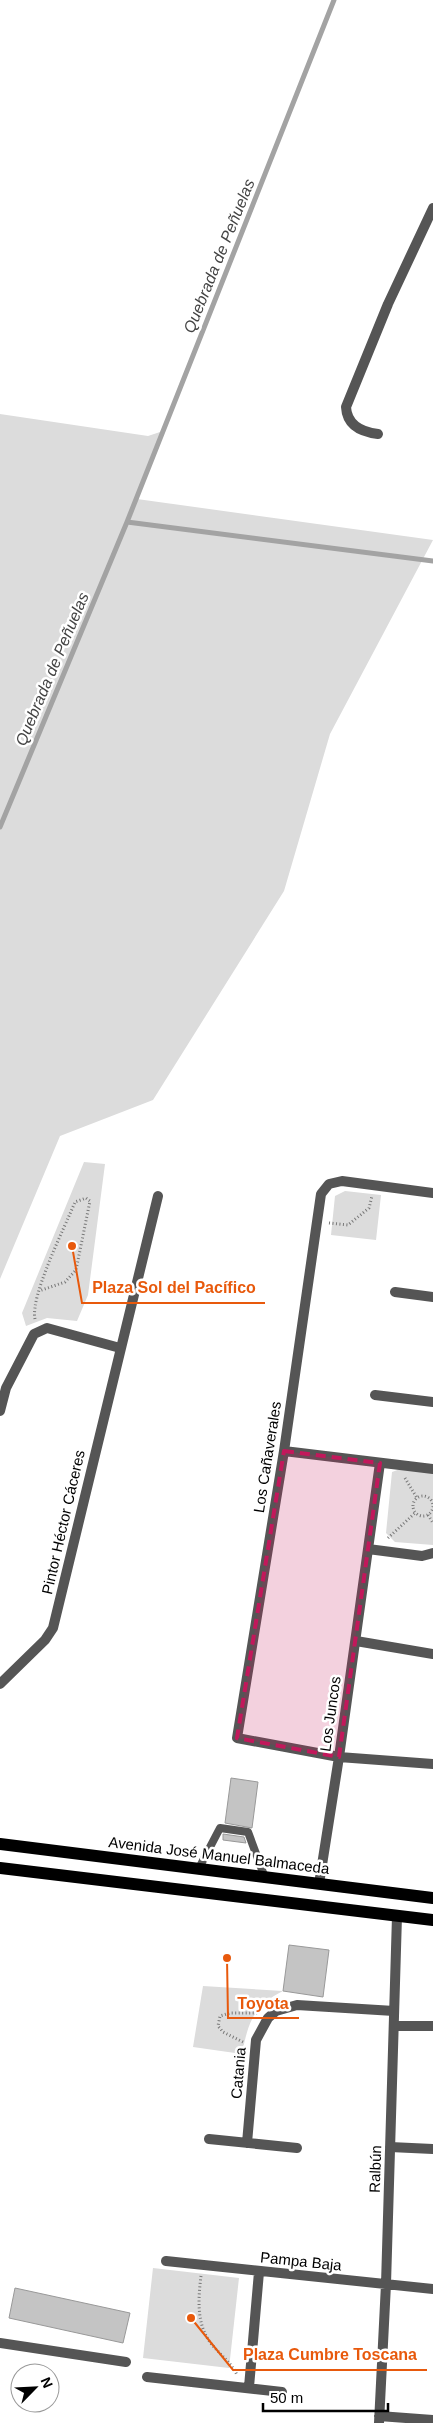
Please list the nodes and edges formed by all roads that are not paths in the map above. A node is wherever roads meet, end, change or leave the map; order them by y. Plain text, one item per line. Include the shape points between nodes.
1 (433, 208) edge
2 (378, 434) dead end
3 (433, 1193) edge
4 (158, 1196) dead end
5 (395, 1292) dead end
6 (433, 1296) edge
7 (120, 1348) junction
8 (375, 1395) dead end
9 (433, 1402) edge
10 (0, 1412) edge
11 (284, 1450) junction
12 (380, 1463) junction
13 (433, 1469) edge
14 (372, 1549) junction
15 (433, 1553) edge
16 (356, 1641) junction
17 (433, 1654) edge
18 (0, 1684) edge
19 (339, 1757) junction
20 (433, 1764) edge
21 (0, 1844) edge
22 (0, 1868) edge
23 (198, 1870) junction
24 (265, 1878) junction
25 (319, 1884) junction
26 (433, 1898) edge
27 (397, 1916) junction
28 (433, 1920) edge
29 (394, 2011) junction
30 (394, 2026) junction
31 (433, 2026) edge
32 (209, 2139) dead end
33 (247, 2143) junction
34 (390, 2147) junction
35 (297, 2148) dead end
36 (433, 2149) edge
37 (166, 2261) dead end
38 (259, 2272) junction
39 (386, 2284) junction
40 (433, 2289) edge
41 (0, 2343) edge
42 (126, 2362) dead end
43 (148, 2377) dead end
44 (245, 2387) junction
45 (282, 2392) dead end
46 (379, 2419) edge
47 (433, 2420) edge

1 - 2 street via 372,339 346,407 353,425 365,432
3 - 11 street, Los Cañaverales via 342,1182 328,1184 321,1194
4 - 7 street, Pintor Héctor Cáceres
5 - 6 street
7 - 10 street via 47,1328 34,1334 6,1388
7 - 18 street, Pintor Héctor Cáceres via 53,1628
8 - 9 street
11 - 12 street
11 - 19 street, Los Cañaverales via 236,1738
12 - 13 street
12 - 14 street, Los Juncos
14 - 15 street via 422,1556
14 - 16 street, Los Juncos
16 - 17 street
16 - 19 street, Los Juncos
19 - 20 street
19 - 25 street, Los Juncos
21 - 23 main road, Avenida José Manuel Balmaceda
22 - 27 main road
23 - 24 main road, Avenida José Manuel Balmaceda
23 - 24 lane via 220,1828 248,1832
24 - 25 main road, Avenida José Manuel Balmaceda
25 - 26 main road, Avenida José Manuel Balmaceda
27 - 28 main road
27 - 29 street, Ralbún
29 - 30 street, Ralbún
29 - 33 street, Catania via 297,2005 273,2014 260,2031 255,2047
30 - 31 street
30 - 34 street, Ralbún
32 - 33 street
33 - 35 street
34 - 36 street
34 - 39 street, Ralbún
37 - 38 street, Pampa Baja
38 - 39 street, Pampa Baja
38 - 44 street
39 - 40 street, Pampa Baja
39 - 46 street, Ralbún
41 - 42 street
43 - 44 street
44 - 45 street
46 - 47 street

